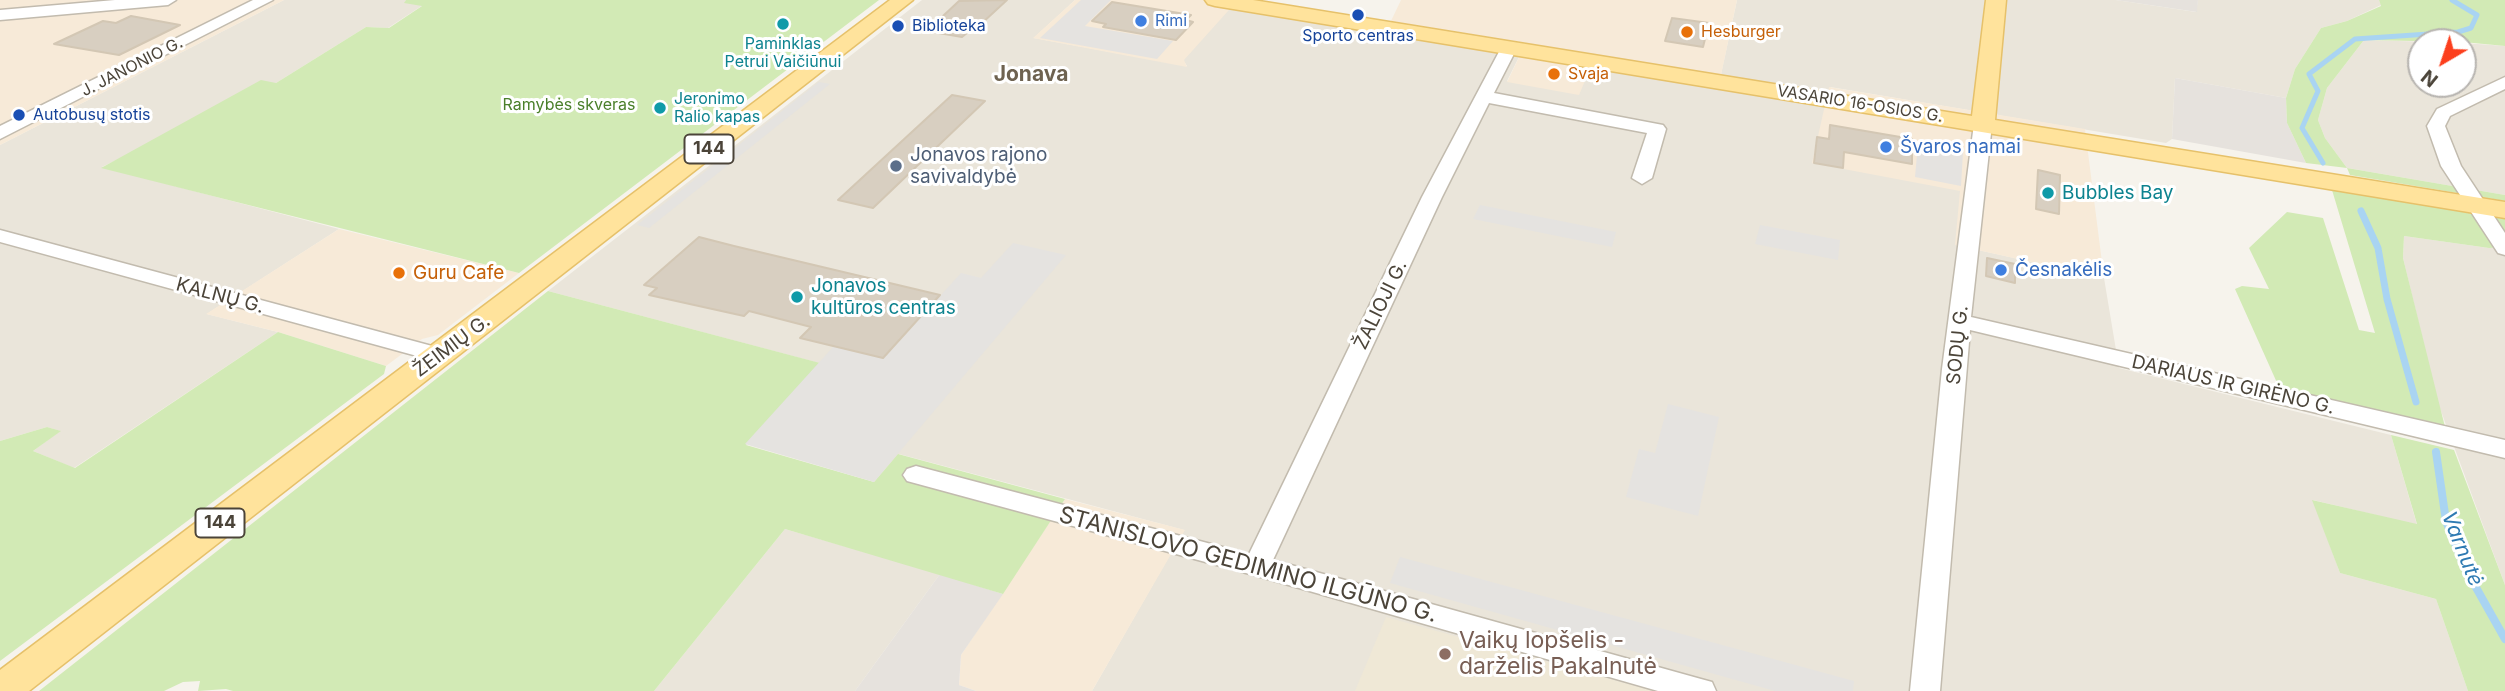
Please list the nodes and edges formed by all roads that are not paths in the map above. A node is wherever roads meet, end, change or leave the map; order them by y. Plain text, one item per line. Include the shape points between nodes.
1 (168, 0) edge
2 (265, 0) edge
3 (902, 0) edge
4 (1215, 0) edge
5 (1996, 0) edge
6 (0, 15) edge
7 (1509, 48) junction
8 (2505, 82) edge
9 (1485, 97) junction
10 (1983, 124) junction
11 (0, 134) edge
12 (1642, 178) dead end
13 (2475, 205) junction
14 (2505, 210) edge
15 (0, 236) edge
16 (2505, 249) edge
17 (1960, 321) junction
18 (439, 355) junction
19 (2505, 449) edge
20 (916, 475) dead end
21 (1257, 566) junction
22 (1, 691) edge
23 (1701, 691) edge
24 (1925, 691) edge

1 - 6 street
2 - 11 street, J. JANONIO G.
3 - 18 main road, ŽEIMIŲ G. / 144
4 - 7 main road, VASARIO 16-OSIOS G.
5 - 10 main road, SODŲ G.
7 - 9 street, ŽALIOJI G.
7 - 10 main road, VASARIO 16-OSIOS G.
8 - 13 street via 2443,113 2436,126 2451,166
9 - 12 street via 1657,129
9 - 21 street, ŽALIOJI G. via 1432,197
10 - 13 main road, VASARIO 16-OSIOS G.
10 - 17 street, SODŲ G.
13 - 14 main road, VASARIO 16-OSIOS G.
13 - 16 street
15 - 18 street, KALNŲ G.
17 - 19 street, DARIAUS IR GIRĖNO G.
17 - 24 street, SODŲ G.
18 - 22 main road, ŽEIMIŲ G. / 144
20 - 21 street, STANISLOVO GEDIMINO ILGŪNO G.
21 - 23 street, STANISLOVO GEDIMINO ILGŪNO G.

